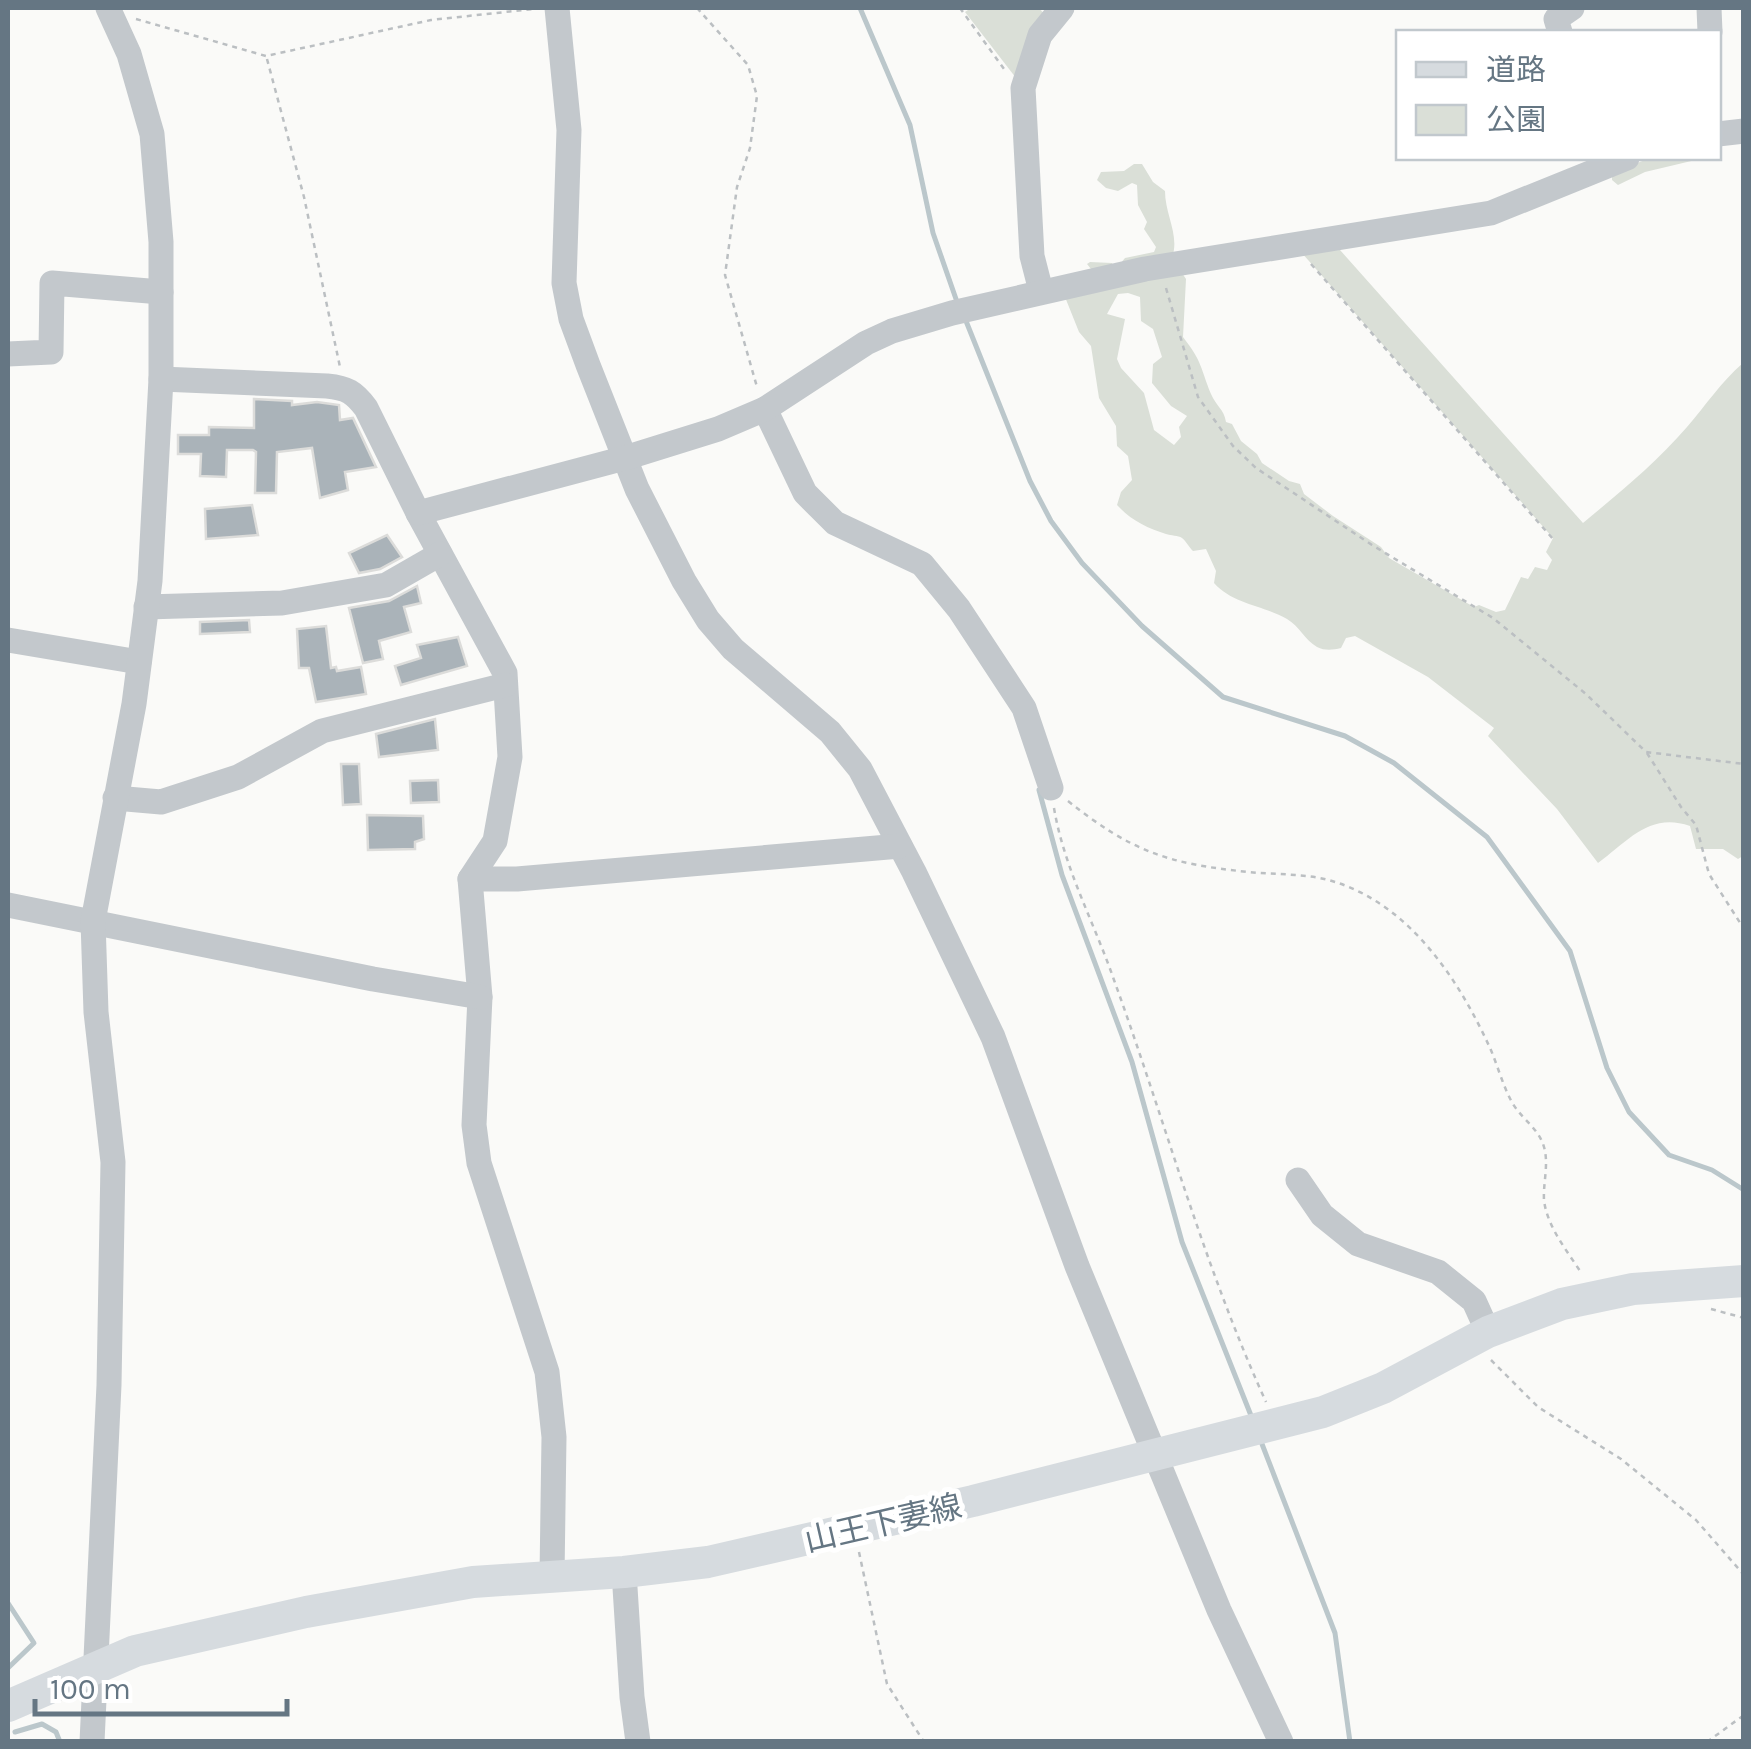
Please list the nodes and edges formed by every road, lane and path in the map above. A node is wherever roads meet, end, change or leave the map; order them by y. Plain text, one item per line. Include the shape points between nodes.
1 (553, 8) edge
2 (697, 8) edge
3 (960, 8) edge
4 (1062, 8) edge
5 (1572, 8) edge
6 (109, 9) edge
7 (1559, 30) edge
8 (266, 56) junction
9 (1023, 88) junction
10 (1620, 160) edge
11 (1294, 244) junction
12 (1160, 266) junction
13 (1041, 291) junction
14 (161, 292) junction
15 (8, 354) edge
16 (161, 379) junction
17 (345, 388) junction
18 (765, 408) junction
19 (625, 458) junction
20 (418, 513) junction
21 (1553, 539) dead end
22 (440, 554) junction
23 (146, 607) junction
24 (8, 640) edge
25 (139, 662) junction
26 (506, 685) junction
27 (1646, 752) junction
28 (1744, 764) edge
29 (1050, 788) junction
30 (115, 798) junction
31 (900, 846) junction
32 (470, 880) junction
33 (8, 905) edge
34 (94, 921) junction
35 (1744, 929) edge
36 (480, 997) junction
37 (1298, 1180) dead end
38 (1744, 1281) edge
39 (1596, 1296) junction
40 (1482, 1336) junction
41 (1277, 1426) junction
42 (1154, 1455) junction
43 (854, 1529) junction
44 (624, 1572) junction
45 (1744, 1575) edge
46 (552, 1576) junction
47 (93, 1666) junction
48 (8, 1706) edge
49 (1744, 1714) edge
50 (92, 1742) edge
51 (638, 1742) edge
52 (924, 1742) edge
53 (1280, 1742) edge
54 (1707, 1742) edge

1 - 8 path via 431,20
1 - 19 street via 569,130 564,284
2 - 18 path via 754,80 757,113 725,274
3 - 9 path
4 - 9 street via 1040,36
5 - 7 street via 1556,19
6 - 8 path
6 - 14 street via 152,134
8 - 17 path
9 - 13 street via 1032,256
10 - 11 street via 1491,213
11 - 12 street
11 - 21 path
12 - 13 street
12 - 27 path via 1198,397 1233,446 1303,500 1494,618
13 - 18 street via 892,332
14 - 15 street via 52,283 51,352
14 - 16 street
16 - 17 street
16 - 23 street
17 - 20 street via 366,408
18 - 19 street
18 - 29 street via 805,493 835,524 922,564 959,609 1024,708
19 - 20 street
19 - 31 street via 708,620 830,732 860,769
20 - 22 street
22 - 23 street via 386,585 282,604
22 - 26 street
23 - 25 street
24 - 25 street
25 - 30 street
26 - 30 street via 322,731 238,777 161,802
26 - 32 street via 510,756 494,841
27 - 28 path
27 - 35 path via 1696,825 1709,874
29 - 39 path via 1140,850 1334,882 1408,923 1467,1008 1514,1105 1540,1137 1548,1218
29 - 41 path via 1060,845 1114,978 1188,1204
30 - 34 street
31 - 32 street
31 - 42 street via 993,1037
32 - 36 street
33 - 34 street
34 - 36 street
34 - 47 street via 113,1180
36 - 46 street via 474,1125 479,1163 550,1388
37 - 40 street via 1322,1215 1358,1244 1438,1272 1474,1300
38 - 39 main road, 山王下妻線
39 - 40 main road, 山王下妻線
40 - 41 main road, 山王下妻線 via 1384,1388
40 - 45 path via 1488,1357 1538,1406 1621,1459 1696,1520
41 - 42 main road, 山王下妻線
42 - 43 main road, 山王下妻線
42 - 53 street
43 - 44 main road, 山王下妻線 via 708,1562
43 - 52 path via 887,1684
44 - 46 main road, 山王下妻線
44 - 51 street
46 - 47 main road, 山王下妻線 via 388,1594 148,1647
47 - 48 main road, 山王下妻線
47 - 50 street
49 - 54 path

